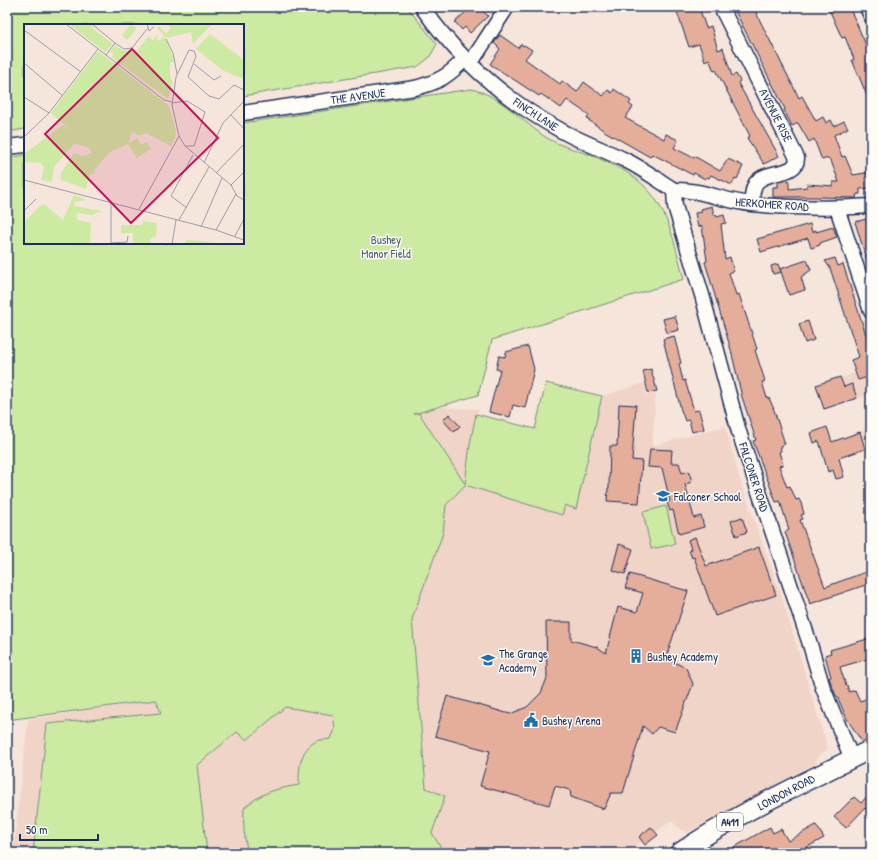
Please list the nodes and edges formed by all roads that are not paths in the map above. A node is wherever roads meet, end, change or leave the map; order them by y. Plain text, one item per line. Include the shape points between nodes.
1 (422, 7) edge
2 (507, 7) edge
3 (721, 7) edge
4 (867, 7) edge
5 (871, 16) edge
6 (468, 62) junction
7 (244, 113) edge
8 (24, 144) edge
9 (7, 147) edge
10 (674, 190) junction
11 (752, 204) junction
12 (871, 206) edge
13 (837, 208) junction
14 (871, 311) edge
15 (871, 749) edge
16 (852, 759) junction
17 (679, 853) edge

1 - 6 street, FINCH LANE
2 - 6 street
3 - 11 street, AVENUE RISE via 797,158 792,168 759,180 753,190
4 - 5 street
6 - 7 street, THE AVENUE via 447,77 422,86
6 - 10 street, FINCH LANE via 500,90 547,123 626,160
8 - 9 street
10 - 11 street, HERKOMER ROAD via 691,189 730,201
10 - 16 street, FALCONER ROAD via 675,206 741,438 823,688
11 - 13 street, HERKOMER ROAD
12 - 13 street, HERKOMER ROAD
13 - 14 street
15 - 16 main road, A411
16 - 17 main road, LONDON ROAD / A411 via 782,794

